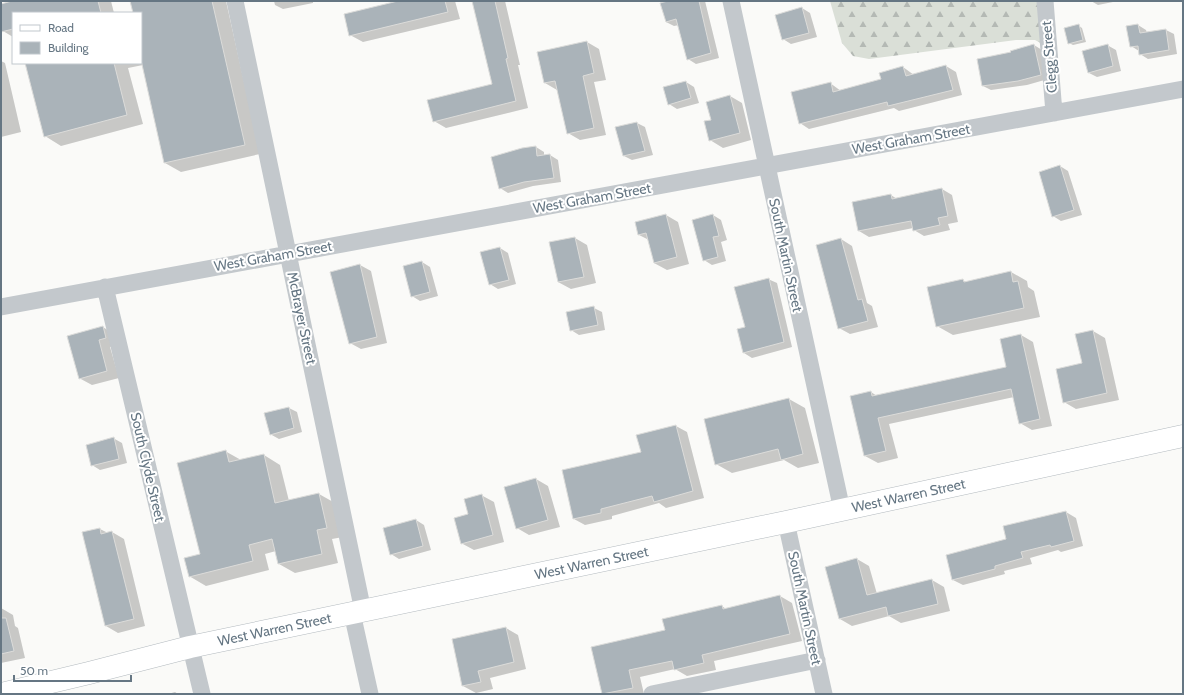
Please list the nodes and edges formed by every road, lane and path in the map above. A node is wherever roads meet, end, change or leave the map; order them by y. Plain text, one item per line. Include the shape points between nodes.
1 (235, 1) edge
2 (731, 1) edge
3 (1045, 1) edge
4 (1183, 89) edge
5 (1054, 113) junction
6 (767, 166) junction
7 (288, 254) junction
8 (105, 287) junction
9 (1, 307) edge
10 (1183, 436) edge
11 (842, 510) junction
12 (786, 522) junction
13 (358, 612) junction
14 (190, 647) junction
15 (817, 660) junction
16 (36, 690) edge
17 (1, 694) edge
18 (202, 694) edge
19 (370, 694) edge
20 (652, 694) edge
21 (824, 694) edge

1 - 7 street, McBrayer Street
2 - 6 street, South Martin Street
3 - 5 street, Clegg Street
4 - 5 street, West Graham Street
5 - 6 street, West Graham Street
6 - 7 street, West Graham Street
6 - 11 street, South Martin Street
7 - 8 street, West Graham Street
7 - 13 street, McBrayer Street
8 - 9 street, West Graham Street
8 - 14 street, South Clyde Street
10 - 11 main road, West Warren Street
11 - 12 main road, West Warren Street
12 - 13 main road, West Warren Street
12 - 15 street, South Martin Street
13 - 14 main road, West Warren Street
13 - 19 street, McBrayer Street
14 - 16 main road, West Warren Street
14 - 18 street, South Clyde Street
15 - 20 street
15 - 21 street, South Martin Street
16 - 17 main road, West Warren Street

